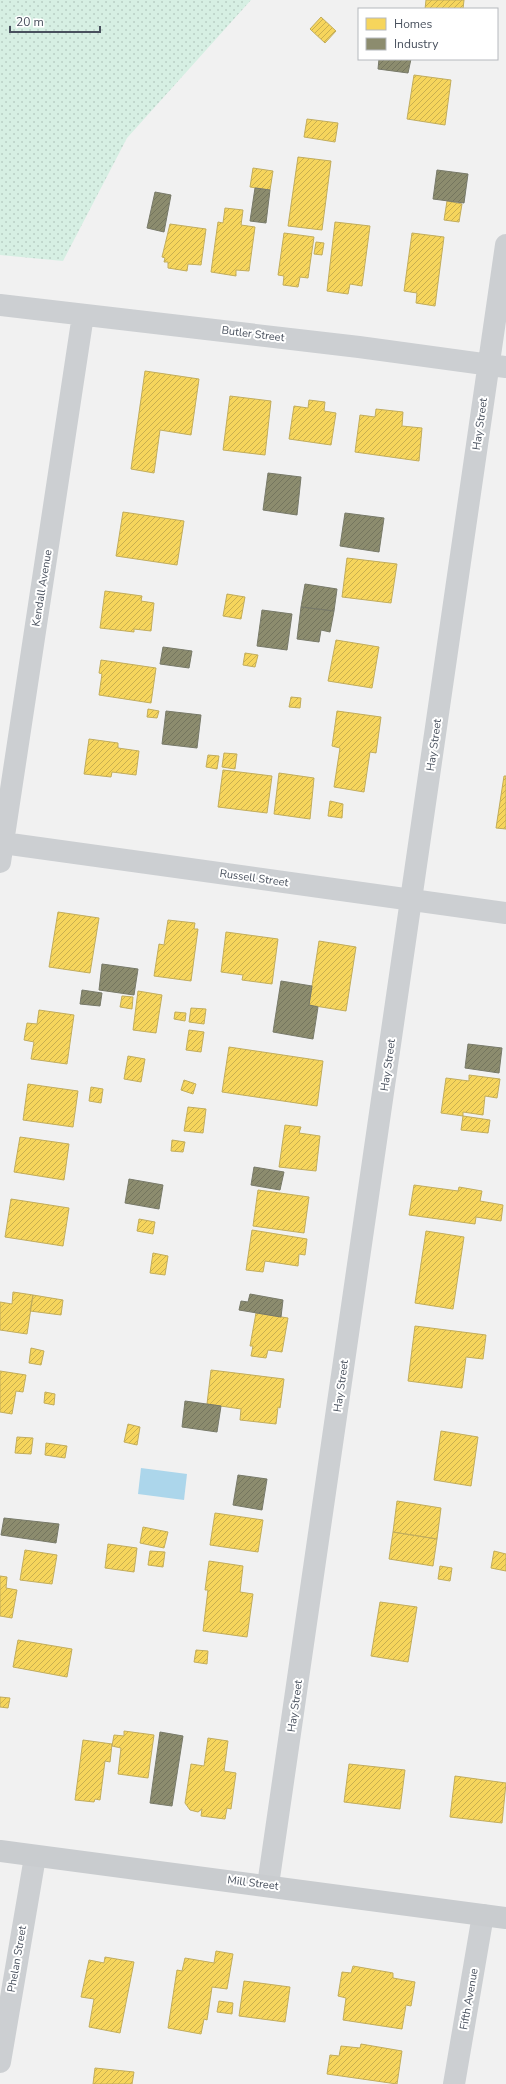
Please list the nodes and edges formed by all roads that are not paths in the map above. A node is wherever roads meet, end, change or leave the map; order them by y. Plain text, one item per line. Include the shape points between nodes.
1 (506, 245) edge
2 (0, 305) edge
3 (83, 315) junction
4 (497, 366) edge
5 (1, 852) edge
6 (412, 901) junction
7 (506, 913) edge
8 (0, 1851) edge
9 (35, 1857) junction
10 (268, 1885) junction
11 (483, 1915) junction
12 (506, 1918) edge
13 (0, 2062) edge
14 (454, 2084) edge

1 - 4 street, Hay Street
2 - 3 street, Butler Street
3 - 4 street, Butler Street
3 - 5 street, Kendall Avenue
4 - 6 street, Hay Street
5 - 6 street, Russell Street
6 - 7 street, Russell Street
6 - 10 street, Hay Street
8 - 9 main road, Mill Street
9 - 10 main road, Mill Street
9 - 13 street, Phelan Street
10 - 11 main road, Mill Street
11 - 12 main road, Mill Street
11 - 14 street, Fifth Avenue

